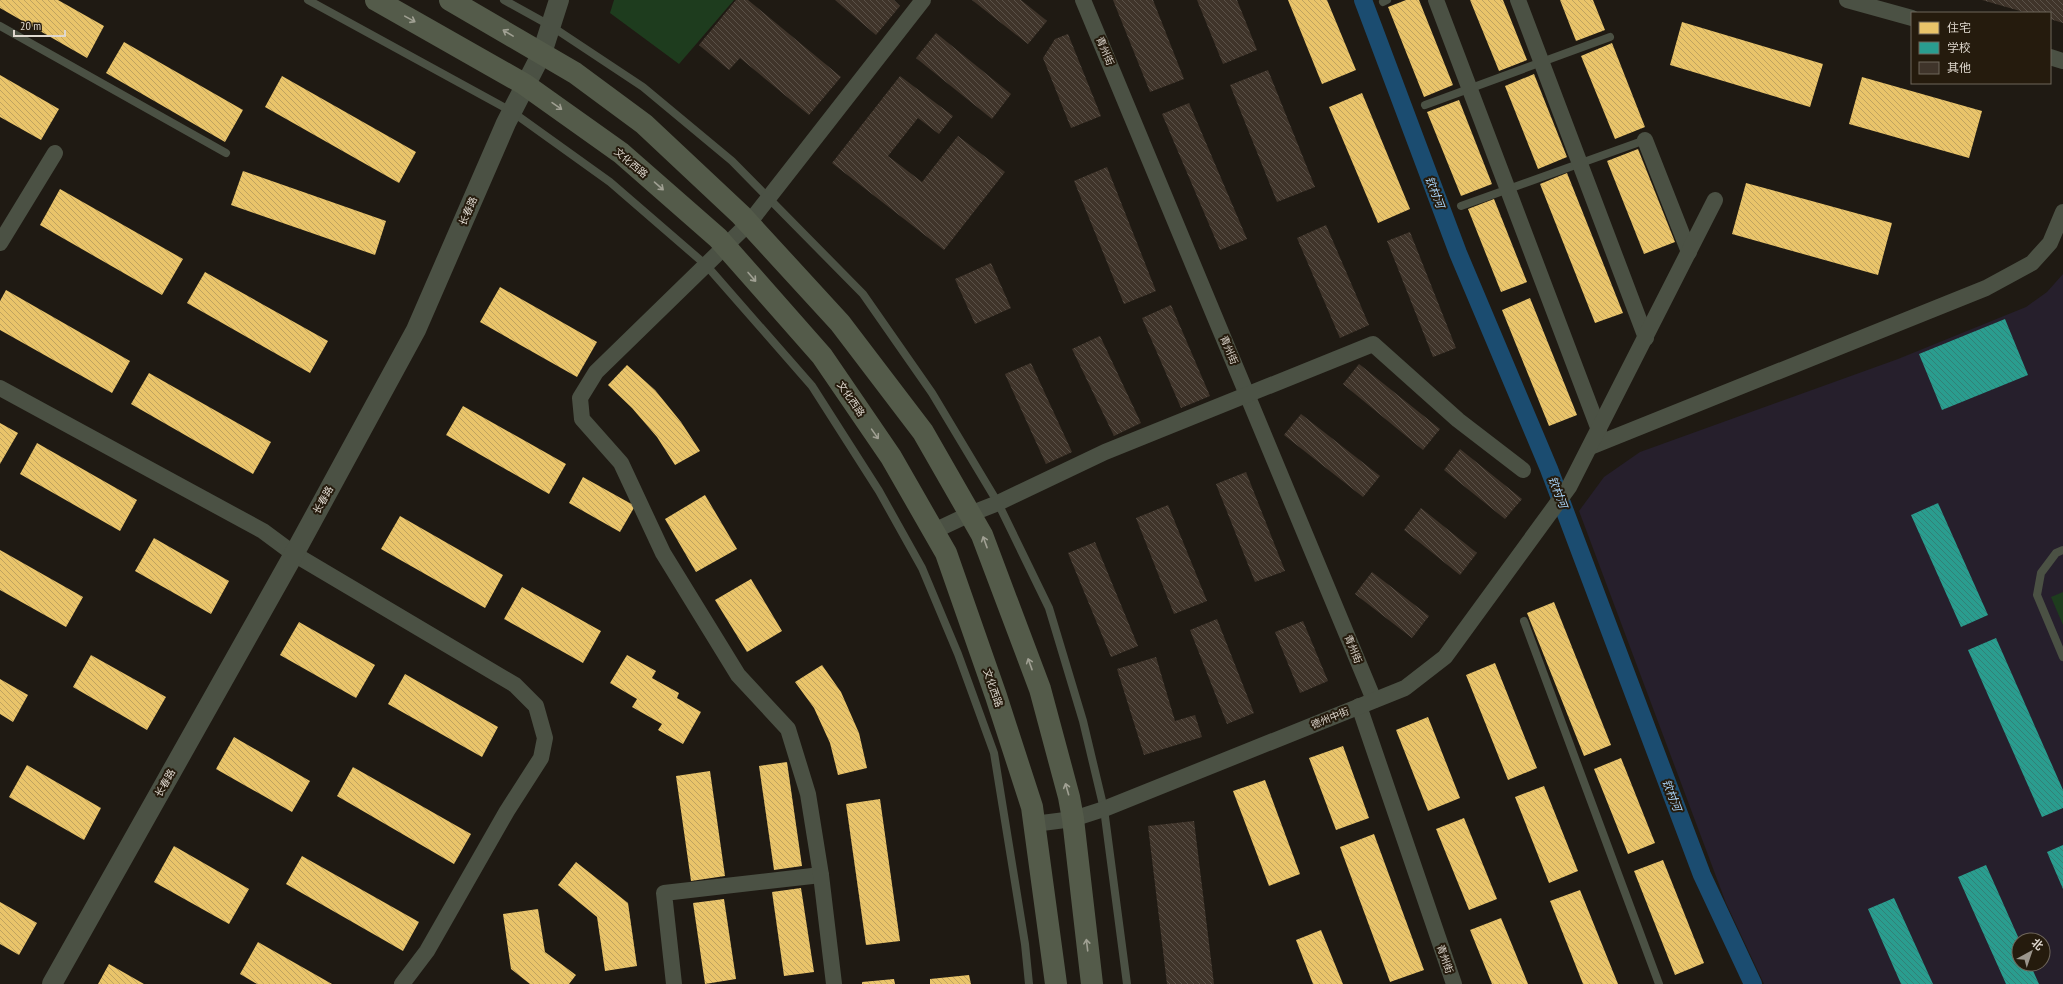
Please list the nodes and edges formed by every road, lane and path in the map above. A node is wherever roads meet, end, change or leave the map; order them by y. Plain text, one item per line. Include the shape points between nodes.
1 (308, 0) edge
2 (376, 0) edge
3 (450, 0) edge
4 (504, 0) edge
5 (559, 0) edge
6 (923, 0) edge
7 (1083, 0) edge
8 (1436, 0) edge
9 (1518, 0) edge
10 (1847, 0) edge
11 (1911, 18) edge
12 (0, 26) edge
13 (550, 26) junction
14 (1610, 37) dead end
15 (542, 54) junction
16 (2051, 57) edge
17 (2063, 60) edge
18 (1542, 62) junction
19 (524, 84) junction
20 (1469, 88) junction
21 (1425, 105) dead end
22 (511, 111) junction
23 (1649, 138) joint
24 (56, 153) dead end
25 (226, 153) dead end
26 (1580, 163) junction
27 (1508, 189) junction
28 (768, 196) junction
29 (1715, 200) dead end
30 (1461, 206) dead end
31 (2063, 212) edge
32 (749, 223) junction
33 (0, 243) edge
34 (725, 246) junction
35 (1689, 252) junction
36 (706, 265) junction
37 (1646, 338) junction
38 (0, 388) edge
39 (1248, 394) junction
40 (1599, 430) junction
41 (1590, 447) junction
42 (1523, 470) dead end
43 (998, 503) junction
44 (970, 514) junction
45 (934, 531) junction
46 (2063, 550) edge
47 (294, 554) junction
48 (1524, 621) dead end
49 (2063, 656) edge
50 (1374, 700) junction
51 (1359, 706) junction
52 (1104, 809) junction
53 (1073, 819) junction
54 (1034, 824) junction
55 (821, 875) junction
56 (1452, 983) edge
57 (52, 984) edge
58 (402, 984) edge
59 (674, 984) edge
60 (834, 984) edge
61 (1029, 984) edge
62 (1056, 984) edge
63 (1092, 984) edge
64 (1127, 984) edge
65 (1659, 984) edge

1 - 22 lane
2 -> 19 main road, 文化西路
15 -> 3 main road
4 - 13 lane
5 - 13 street, 长春路
6 - 28 street
7 - 39 street, 青州街
8 - 20 street
9 - 18 street
10 - 11 street
12 - 25 lane
13 - 15 street, 长春路
13 - 28 lane via 643,87 732,161
14 - 18 lane
15 - 19 street, 长春路
15 - 32 main road via 575,73 644,124
16 - 17 street
18 - 20 lane
18 - 26 street
19 - 22 street, 长春路
19 -> 34 main road, 文化西路 via 621,153
20 - 21 lane
20 - 27 street
22 - 36 lane via 610,182
22 - 47 street, 长春路 via 416,330
23 - 26 lane
23 - 35 street
24 - 33 street
26 - 27 lane
26 - 37 street
27 - 30 lane
27 - 40 street
28 - 32 street
28 - 43 lane via 863,294 932,393
29 - 35 street, 德州中街
31 - 41 street via 2050,243 2032,263 1986,288
32 - 34 street
32 - 44 main road via 840,323 923,432
34 - 36 street
34 -> 45 main road, 文化西路 via 822,356 891,457
35 - 37 street, 德州中街
36 - 55 street via 596,372 580,398 582,419 620,463 663,553 738,675 788,729 808,794
36 - 61 lane via 812,386 879,491 922,568 958,654 994,753 1025,944
37 - 40 street, 德州中街
38 - 47 street via 263,531
39 - 42 street via 1373,344 1458,420
39 - 43 street via 1105,452
39 - 50 street, 青州街
40 - 41 street, 德州中街
41 - 50 street, 德州中街 via 1569,487 1445,657 1405,688
43 - 44 street
43 - 52 lane via 1048,608 1083,721
44 - 45 street
53 -> 44 main road via 1040,689 982,535
45 - 54 main road, 文化西路 via 946,553 996,696 1032,807
46 - 49 lane via 2056,553 2042,573 2037,595
47 - 57 street, 长春路
47 - 58 street via 515,685 536,706 545,738 541,758 427,951
48 - 65 lane
50 - 51 street, 德州中街
51 - 52 street, 德州中街
51 - 56 street, 青州街
52 - 53 street, 德州中街
52 - 64 lane
53 - 54 street, 德州中街
63 -> 53 main road
54 - 62 main road, 文化西路
55 - 59 street via 664,893
55 - 60 street

